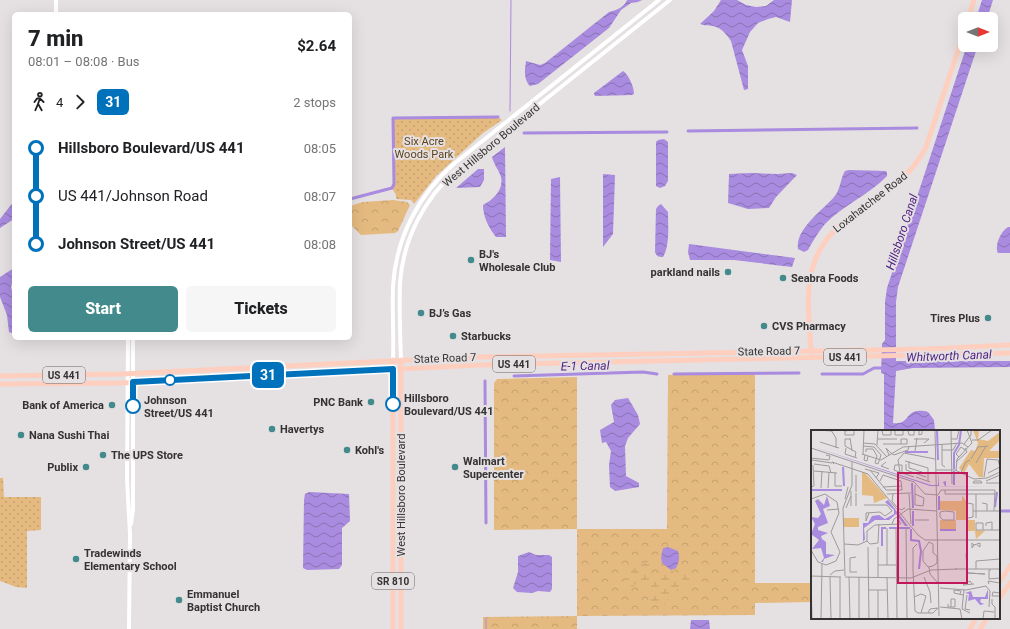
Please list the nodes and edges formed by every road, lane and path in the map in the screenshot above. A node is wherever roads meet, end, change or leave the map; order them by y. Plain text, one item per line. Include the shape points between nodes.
1 (56, 0) edge
2 (659, 0) edge
3 (670, 0) edge
4 (974, 0) edge
5 (56, 12) edge
6 (970, 12) edge
7 (958, 50) edge
8 (402, 240) junction
9 (408, 243) junction
10 (128, 340) edge
11 (133, 340) edge
12 (1010, 345) edge
13 (811, 350) junction
14 (666, 353) junction
15 (684, 353) junction
16 (1010, 353) edge
17 (546, 355) junction
18 (811, 358) junction
19 (393, 360) junction
20 (401, 360) junction
21 (666, 360) junction
22 (648, 361) junction
23 (529, 364) junction
24 (284, 366) junction
25 (262, 367) junction
26 (401, 368) junction
27 (393, 369) junction
28 (130, 374) junction
29 (271, 375) junction
30 (0, 376) edge
31 (252, 376) junction
32 (130, 382) junction
33 (0, 384) edge
34 (393, 477) junction
35 (393, 486) junction
36 (128, 487) junction
37 (401, 490) junction
38 (401, 502) junction
39 (133, 510) junction
40 (130, 534) junction
41 (1010, 566) edge
42 (1000, 581) edge
43 (1010, 583) edge
44 (393, 593) junction
45 (1000, 598) edge
46 (975, 619) edge
47 (986, 619) edge
48 (401, 620) junction
49 (393, 622) junction
50 (129, 629) edge
51 (393, 629) edge
52 (400, 629) edge
53 (970, 629) edge
54 (980, 629) edge

1 - 5 street
2 - 8 street, West Hillsboro Boulevard via 446,171 418,206
3 - 9 street, West Hillsboro Boulevard via 453,174 424,208
4 - 6 main road
7 - 13 main road, Loxahatchee Road via 926,147 914,167 834,230 821,247 810,282
8 - 9 street
8 - 19 street, West Hillsboro Boulevard via 395,269
9 - 20 street, West Hillsboro Boulevard via 400,282
10 - 28 street
11 - 28 street
12 - 13 main road, State Road 7 / US 441
13 - 15 main road, State Road 7 / US 441
13 - 18 main road, Loxahatchee Road
14 - 15 main road, State Road 7 / US 441
14 - 17 main road, State Road 7 / US 441
14 - 22 main road
15 - 21 main road
16 - 18 main road, State Road 7 / US 441
17 - 20 main road, State Road 7 / US 441
17 - 23 main road via 541,360
18 - 21 main road, State Road 7 / US 441
19 - 20 main road, State Road 7 / US 441
19 - 24 main road, State Road 7 / US 441
19 - 27 main road, West Hillsboro Boulevard / SR 810
20 - 26 main road, West Hillsboro Boulevard / SR 810
21 - 22 main road, State Road 7 / US 441
22 - 23 main road, State Road 7 / US 441
23 - 26 main road, State Road 7 / US 441
24 - 25 main road, State Road 7 / US 441
24 - 29 main road
25 - 28 main road, State Road 7 / US 441
25 - 31 main road
26 - 27 main road, State Road 7 / US 441
26 - 37 main road, West Hillsboro Boulevard / SR 810
27 - 29 main road, State Road 7 / US 441
27 - 34 main road, West Hillsboro Boulevard / SR 810
28 - 30 main road, State Road 7 / US 441
28 - 32 street
29 - 31 main road, State Road 7 / US 441
31 - 32 main road, State Road 7 / US 441
32 - 33 main road, State Road 7 / US 441
32 - 36 street
32 - 39 street
34 - 35 main road, West Hillsboro Boulevard / SR 810
34 - 37 main road
35 - 38 main road via 397,489
35 - 44 main road, West Hillsboro Boulevard / SR 810
36 - 39 street
36 - 40 street
37 - 38 main road, West Hillsboro Boulevard / SR 810
38 - 48 main road, West Hillsboro Boulevard / SR 810
39 - 40 street
40 - 50 street
41 - 42 main road
43 - 45 main road
44 - 48 main road via 396,612
44 - 49 main road, West Hillsboro Boulevard / SR 810
46 - 53 main road
47 - 54 main road
48 - 52 main road, West Hillsboro Boulevard / SR 810
49 - 51 main road, West Hillsboro Boulevard / SR 810
49 - 52 main road

